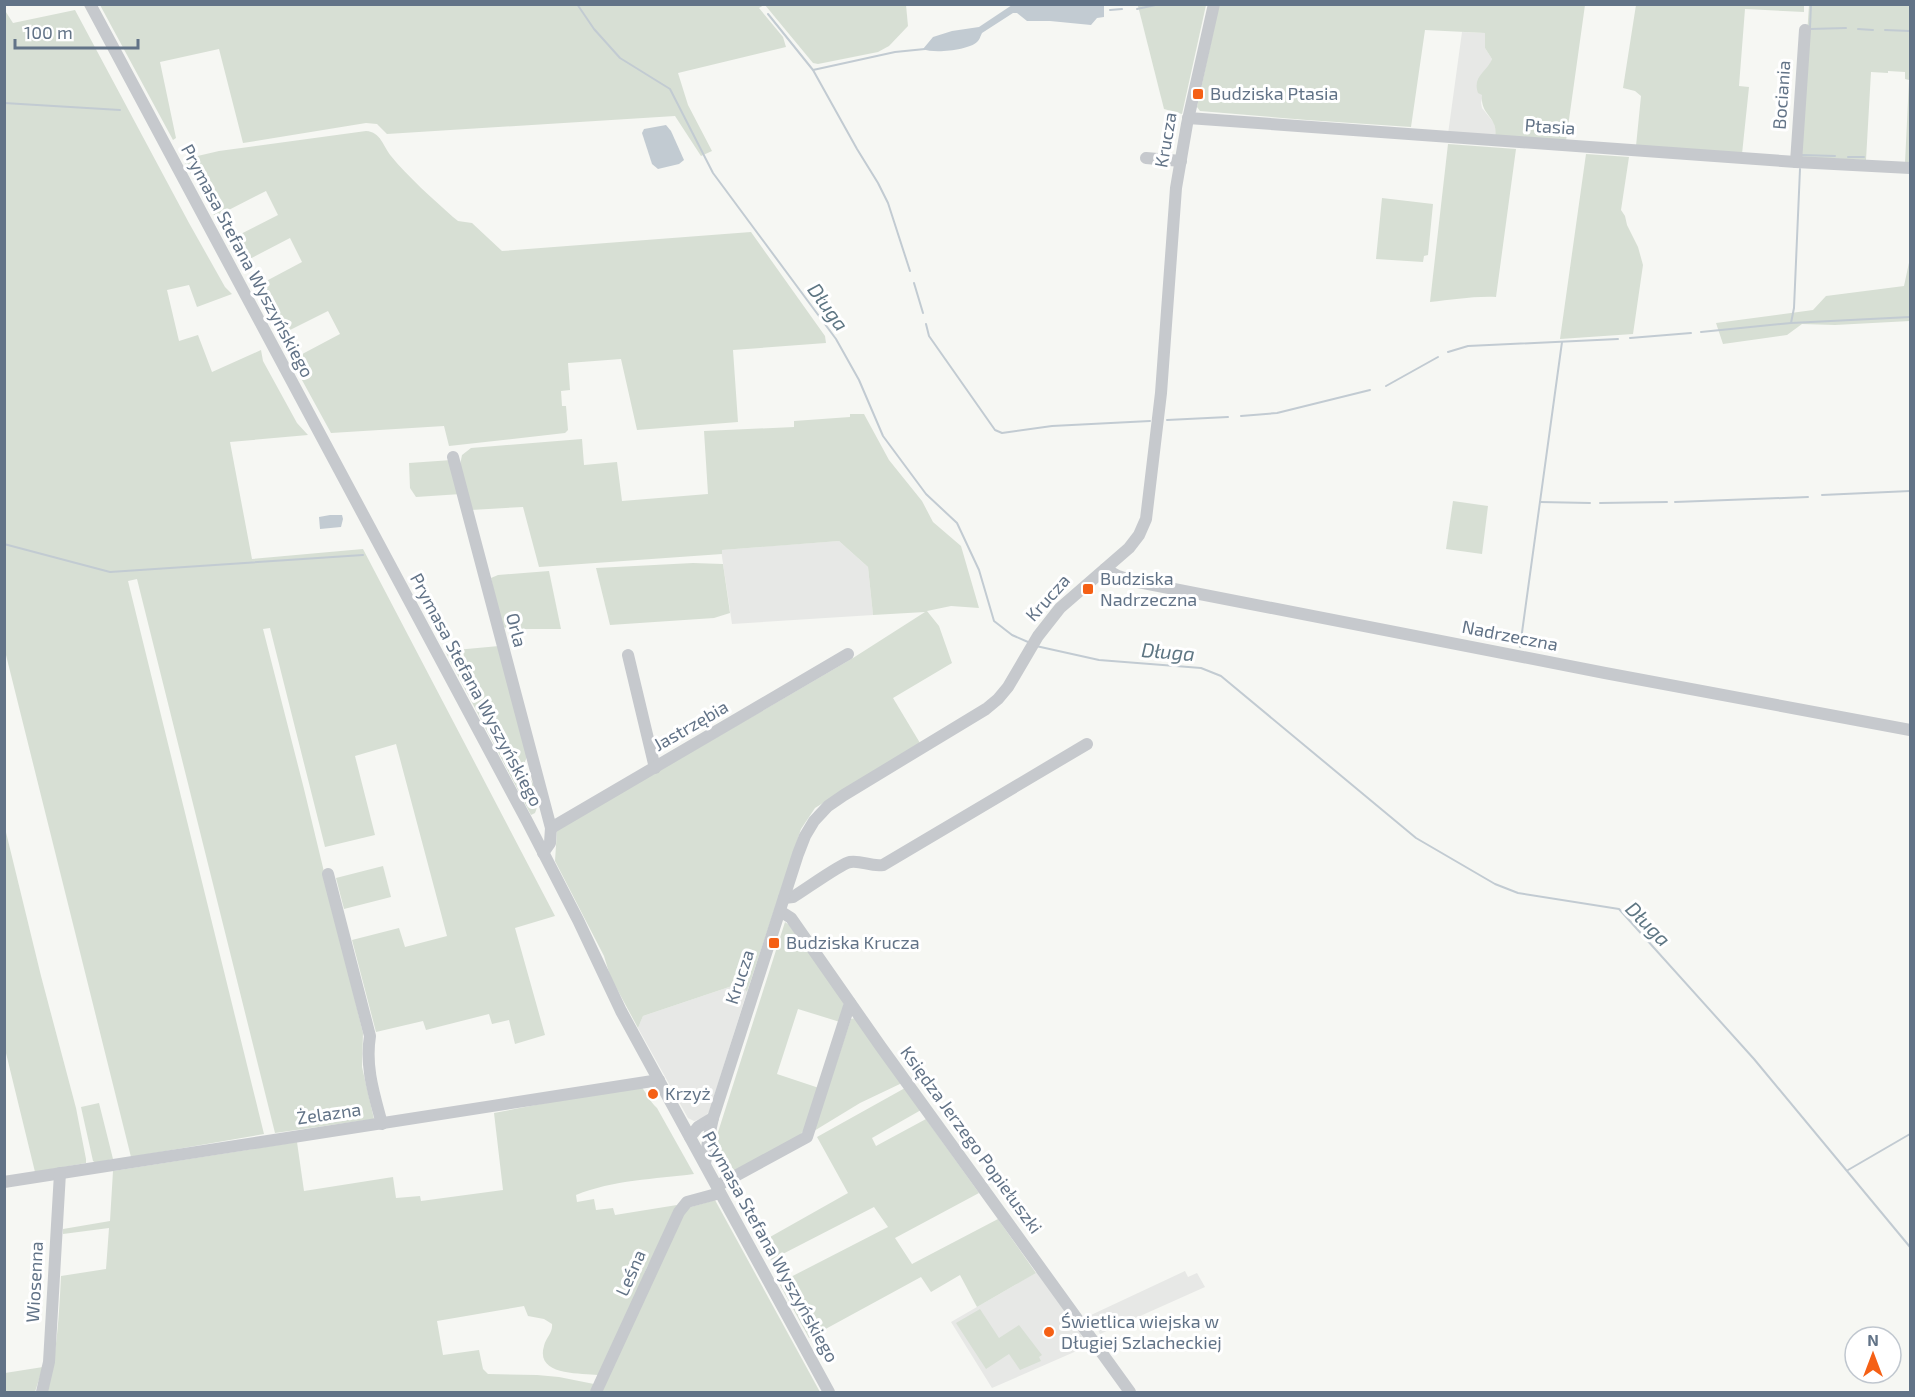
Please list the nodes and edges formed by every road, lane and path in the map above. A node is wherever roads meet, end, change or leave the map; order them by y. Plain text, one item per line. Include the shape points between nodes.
1 (90, 4) edge
2 (1214, 4) edge
3 (1805, 30) dead end
4 (1188, 118) junction
5 (1146, 158) dead end
6 (1180, 161) junction
7 (1796, 162) junction
8 (1911, 168) edge
9 (453, 457) dead end
10 (1105, 569) junction
11 (848, 654) dead end
12 (628, 655) dead end
13 (1911, 730) edge
14 (1087, 744) dead end
15 (655, 768) junction
16 (546, 811) junction
17 (526, 821) junction
18 (551, 828) junction
19 (543, 853) junction
20 (328, 874) dead end
21 (784, 898) junction
22 (780, 912) junction
23 (850, 1003) junction
24 (659, 1080) junction
25 (382, 1124) junction
26 (712, 1124) junction
27 (690, 1137) junction
28 (705, 1164) junction
29 (60, 1173) junction
30 (4, 1182) edge
31 (719, 1190) junction
32 (42, 1392) edge
33 (596, 1392) edge
34 (829, 1392) edge
35 (1130, 1392) edge

1 - 17 street, Prymasa Stefana Wyszyńskiego
2 - 4 street, Krucza
3 - 7 street, Bociania
4 - 6 street, Krucza
4 - 7 street, Ptasia
5 - 6 street
6 - 10 street, Krucza via 1148,509 1139,535
7 - 8 street, Ptasia
9 - 16 street, Orla
10 - 13 street, Nadrzeczna via 1132,581
10 - 21 street, Krucza via 1059,608 994,702 819,814 801,844
11 - 15 street, Jastrzębia
12 - 15 street
14 - 21 street via 883,865 845,864 794,897
15 - 18 street, Jastrzębia
16 - 17 street
16 - 18 street, Orla
17 - 19 street, Prymasa Stefana Wyszyńskiego
18 - 19 street via 550,843
19 - 24 street, Prymasa Stefana Wyszyńskiego
20 - 25 street via 370,1036 368,1063
21 - 22 street, Krucza
22 - 23 street, Księdza Jerzego Popiełuszki via 791,918
22 - 26 street, Krucza
23 - 31 street, Leśna via 807,1137
23 - 35 street, Księdza Jerzego Popiełuszki
24 - 25 street, Żelazna
24 - 27 street, Prymasa Stefana Wyszyńskiego
25 - 29 street, Żelazna
26 - 27 street via 698,1127
26 - 28 street, Krucza
27 - 28 street, Prymasa Stefana Wyszyńskiego
28 - 31 street, Prymasa Stefana Wyszyńskiego
29 - 30 street, Żelazna
29 - 32 street, Wiosenna via 49,1362
31 - 33 street, Leśna via 687,1202 679,1212
31 - 34 street, Prymasa Stefana Wyszyńskiego

